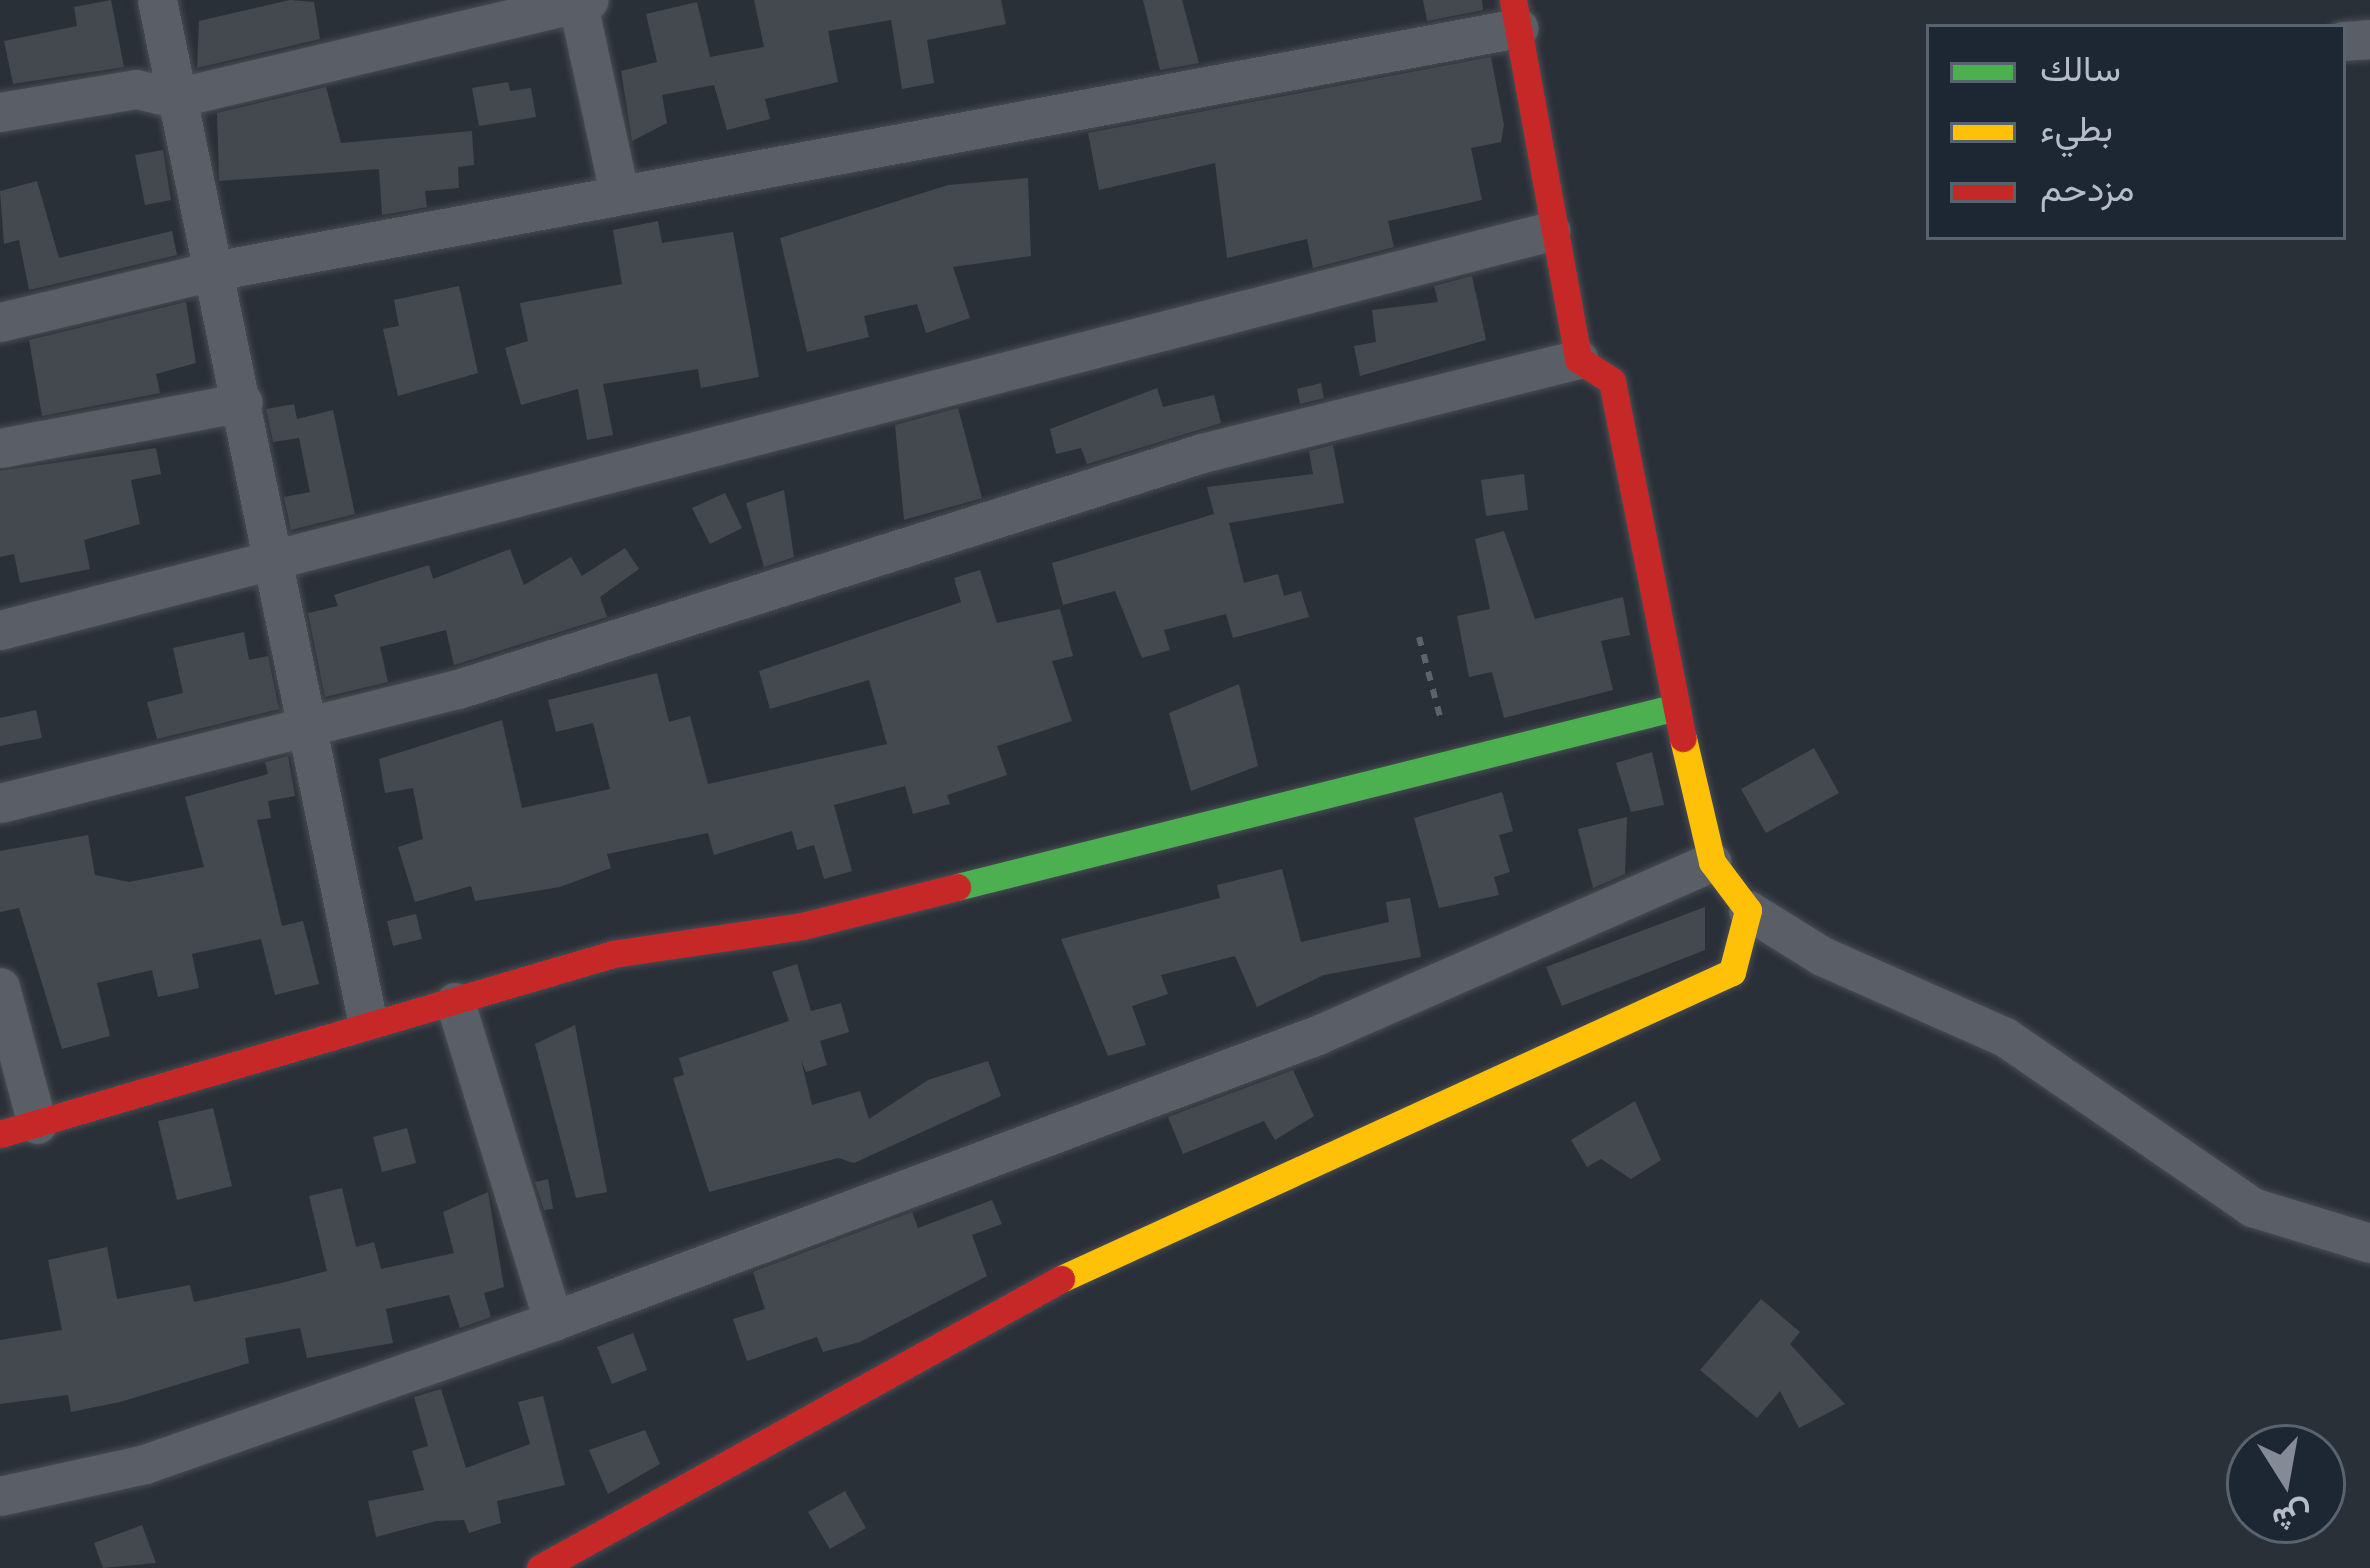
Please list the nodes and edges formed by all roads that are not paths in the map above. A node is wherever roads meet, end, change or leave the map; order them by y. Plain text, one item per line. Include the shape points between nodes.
1 (157, 0) edge
2 (581, 1) edge
3 (1515, 14) edge
4 (175, 98) junction
5 (0, 112) edge
6 (619, 193) junction
7 (1551, 231) junction
8 (208, 272) junction
9 (0, 322) edge
10 (1578, 359) junction
11 (243, 402) junction
12 (0, 448) edge
13 (276, 564) junction
14 (0, 630) edge
15 (1676, 707) junction
16 (298, 724) junction
17 (0, 802) edge
18 (1712, 862) junction
19 (1748, 910) junction
20 (0, 987) edge
21 (455, 1002) junction
22 (367, 1019) junction
23 (19, 1129) edge
24 (2370, 1243) edge
25 (553, 1321) junction
26 (0, 1496) edge
27 (540, 1568) edge

1 - 4 street
2 - 4 street
2 - 6 street
3 - 6 street
3 - 7 street
4 - 5 street via 136,89
4 - 8 street
6 - 8 street
7 - 10 street
7 - 13 street
8 - 9 street
8 - 11 street
10 - 15 street via 1612,380
10 - 16 street via 1202,453 544,664
11 - 12 street
11 - 13 street
13 - 14 street
13 - 16 street
15 - 18 street
15 - 21 street via 802,926 613,954
16 - 17 street
16 - 22 street
18 - 19 street
18 - 25 street via 1315,1036
19 - 24 street via 1822,956 2005,1036 2252,1207
19 - 27 street via 1744,951 1710,986 1047,1285
20 - 23 street
21 - 22 street
21 - 25 street
22 - 23 street
25 - 26 street via 146,1464

